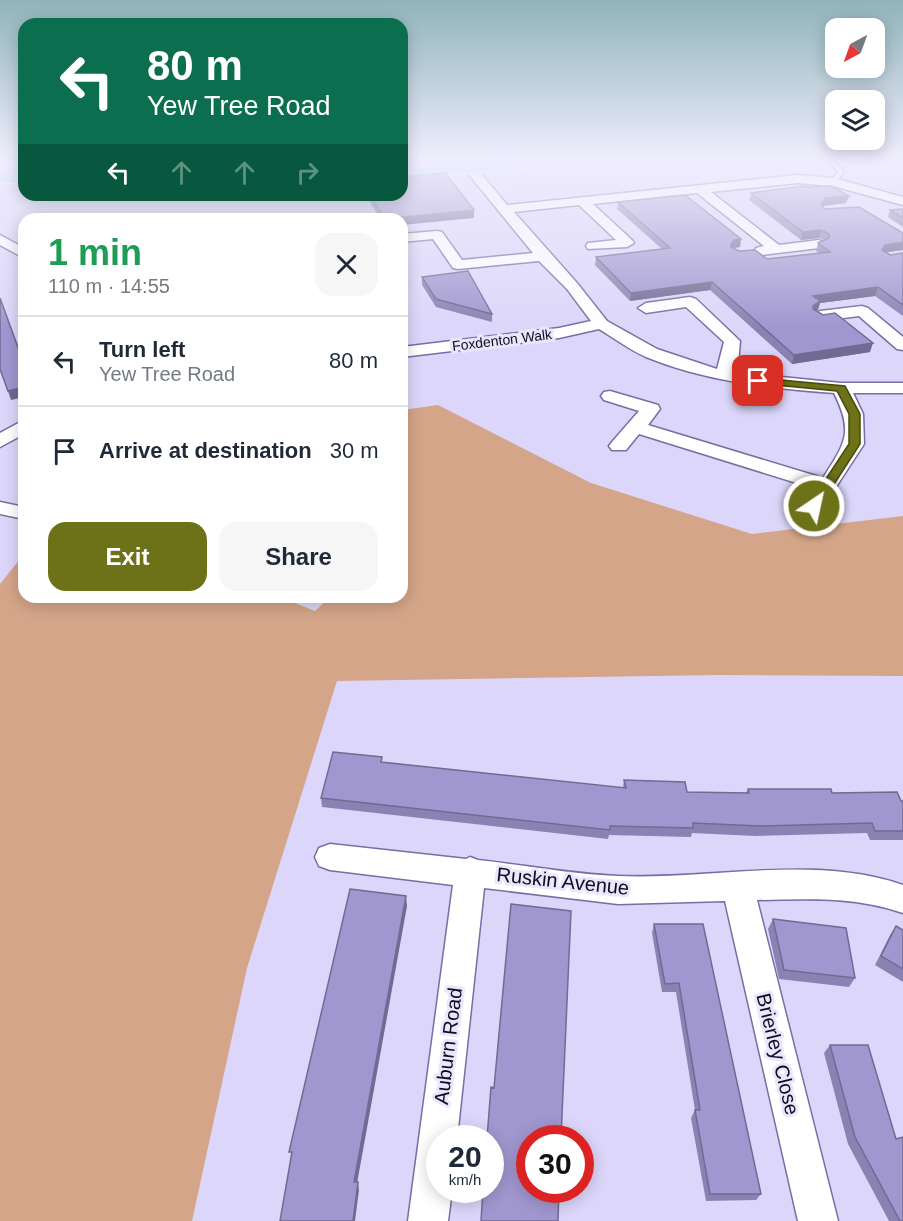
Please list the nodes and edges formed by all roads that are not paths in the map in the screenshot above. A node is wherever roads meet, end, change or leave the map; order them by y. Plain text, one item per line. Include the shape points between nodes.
1 (510, 215) edge
2 (597, 215) edge
3 (732, 215) edge
4 (408, 237) edge
5 (0, 239) edge
6 (819, 244) edge
7 (593, 246) dead end
8 (776, 249) junction
9 (18, 250) edge
10 (747, 252) edge
11 (543, 256) junction
12 (646, 308) dead end
13 (820, 316) edge
14 (601, 324) junction
15 (903, 345) edge
16 (408, 351) edge
17 (722, 376) junction
18 (841, 388) junction
19 (903, 388) edge
20 (610, 396) dead end
21 (635, 428) junction
22 (18, 429) edge
23 (2, 437) edge
24 (619, 446) dead end
25 (828, 486) junction
26 (814, 506) dead end
27 (0, 508) edge
28 (18, 512) edge
29 (330, 856) dead end
30 (470, 871) junction
31 (738, 886) junction
32 (903, 899) edge
33 (428, 1221) edge
34 (818, 1221) edge

1 - 11 street
2 - 7 street via 627,243
3 - 8 street
4 - 11 street via 437,235 458,265
5 - 9 street
6 - 8 street
8 - 10 street
11 - 14 street
12 - 17 street via 690,302 732,341 729,364
13 - 15 street via 862,311
14 - 16 street, Foxdenton Walk via 559,333
14 - 17 street via 651,353
17 - 18 street
18 - 19 street
18 - 25 street via 854,414 854,444
20 - 21 street via 651,409
21 - 24 street
21 - 25 street
22 - 23 street
25 - 26 street
27 - 28 street
29 - 30 street, Ruskin Avenue
30 - 31 street, Ruskin Avenue via 618,890
30 - 33 street, Auburn Road
31 - 32 street, Ruskin Avenue via 827,885 877,890
31 - 34 street, Brierley Close

